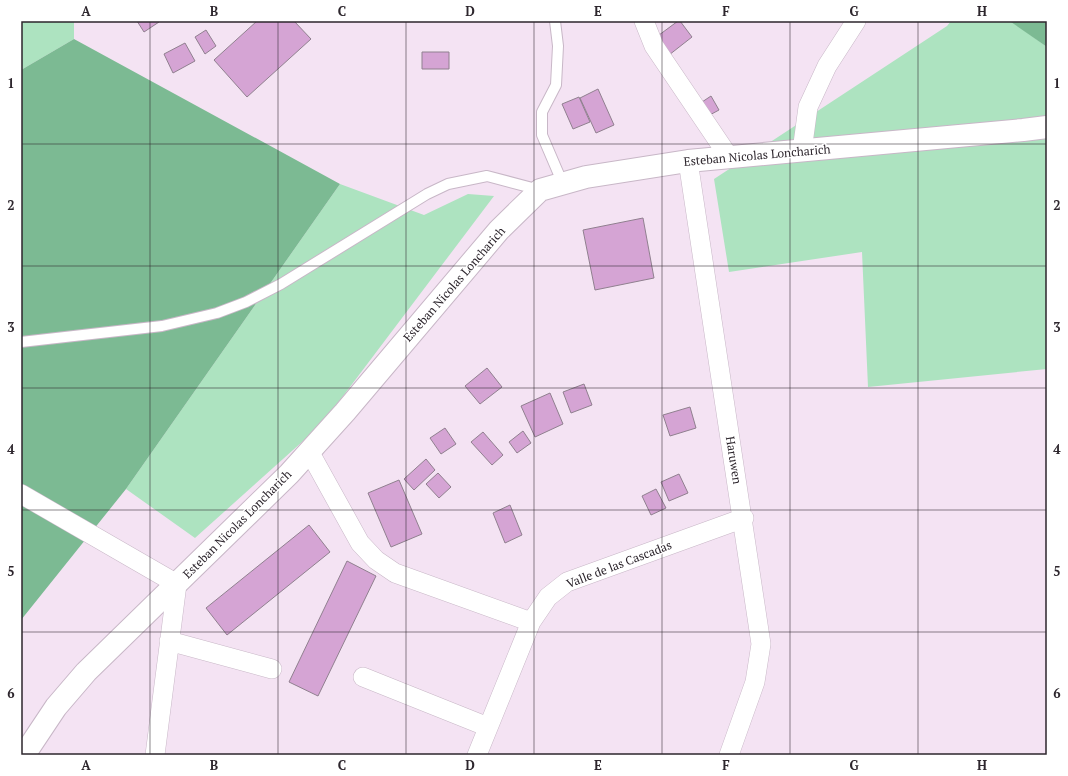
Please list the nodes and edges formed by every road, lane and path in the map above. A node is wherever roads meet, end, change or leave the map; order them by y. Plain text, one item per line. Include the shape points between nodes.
1 (555, 21) edge
2 (644, 21) edge
3 (856, 21) edge
4 (1047, 127) edge
5 (802, 150) junction
6 (729, 157) junction
7 (688, 161) junction
8 (563, 184) junction
9 (540, 190) junction
10 (21, 342) edge
11 (309, 451) junction
12 (21, 494) edge
13 (744, 518) junction
14 (177, 584) junction
15 (531, 622) junction
16 (169, 640) junction
17 (272, 669) dead end
18 (363, 677) dead end
19 (488, 727) junction
20 (24, 755) edge
21 (155, 755) edge
22 (477, 755) edge
23 (729, 755) edge

1 - 8 lane via 558,46 556,85 542,112 542,135
2 - 6 street via 654,46
3 - 5 street via 827,66 808,106
4 - 5 street, Esteban Nicolas Loncharich
5 - 6 street, Esteban Nicolas Loncharich
6 - 7 street, Esteban Nicolas Loncharich
7 - 8 street, Esteban Nicolas Loncharich via 586,177
7 - 13 street, Haruwen
8 - 9 street, Esteban Nicolas Loncharich
9 - 10 lane via 487,176 448,184 427,194 281,284 217,314 162,326
9 - 11 street, Esteban Nicolas Loncharich via 499,230
11 - 14 street, Esteban Nicolas Loncharich
11 - 15 street via 360,544 376,560 395,573
12 - 14 street
13 - 15 street, Valle de las Cascadas via 567,582 548,597
13 - 23 street, Haruwen via 761,644 755,682
14 - 16 street
14 - 20 street, Esteban Nicolas Loncharich via 86,672 56,707
15 - 19 street, Valle de las Cascadas
16 - 17 street
16 - 21 street
18 - 19 street
19 - 22 street, Valle de las Cascadas

